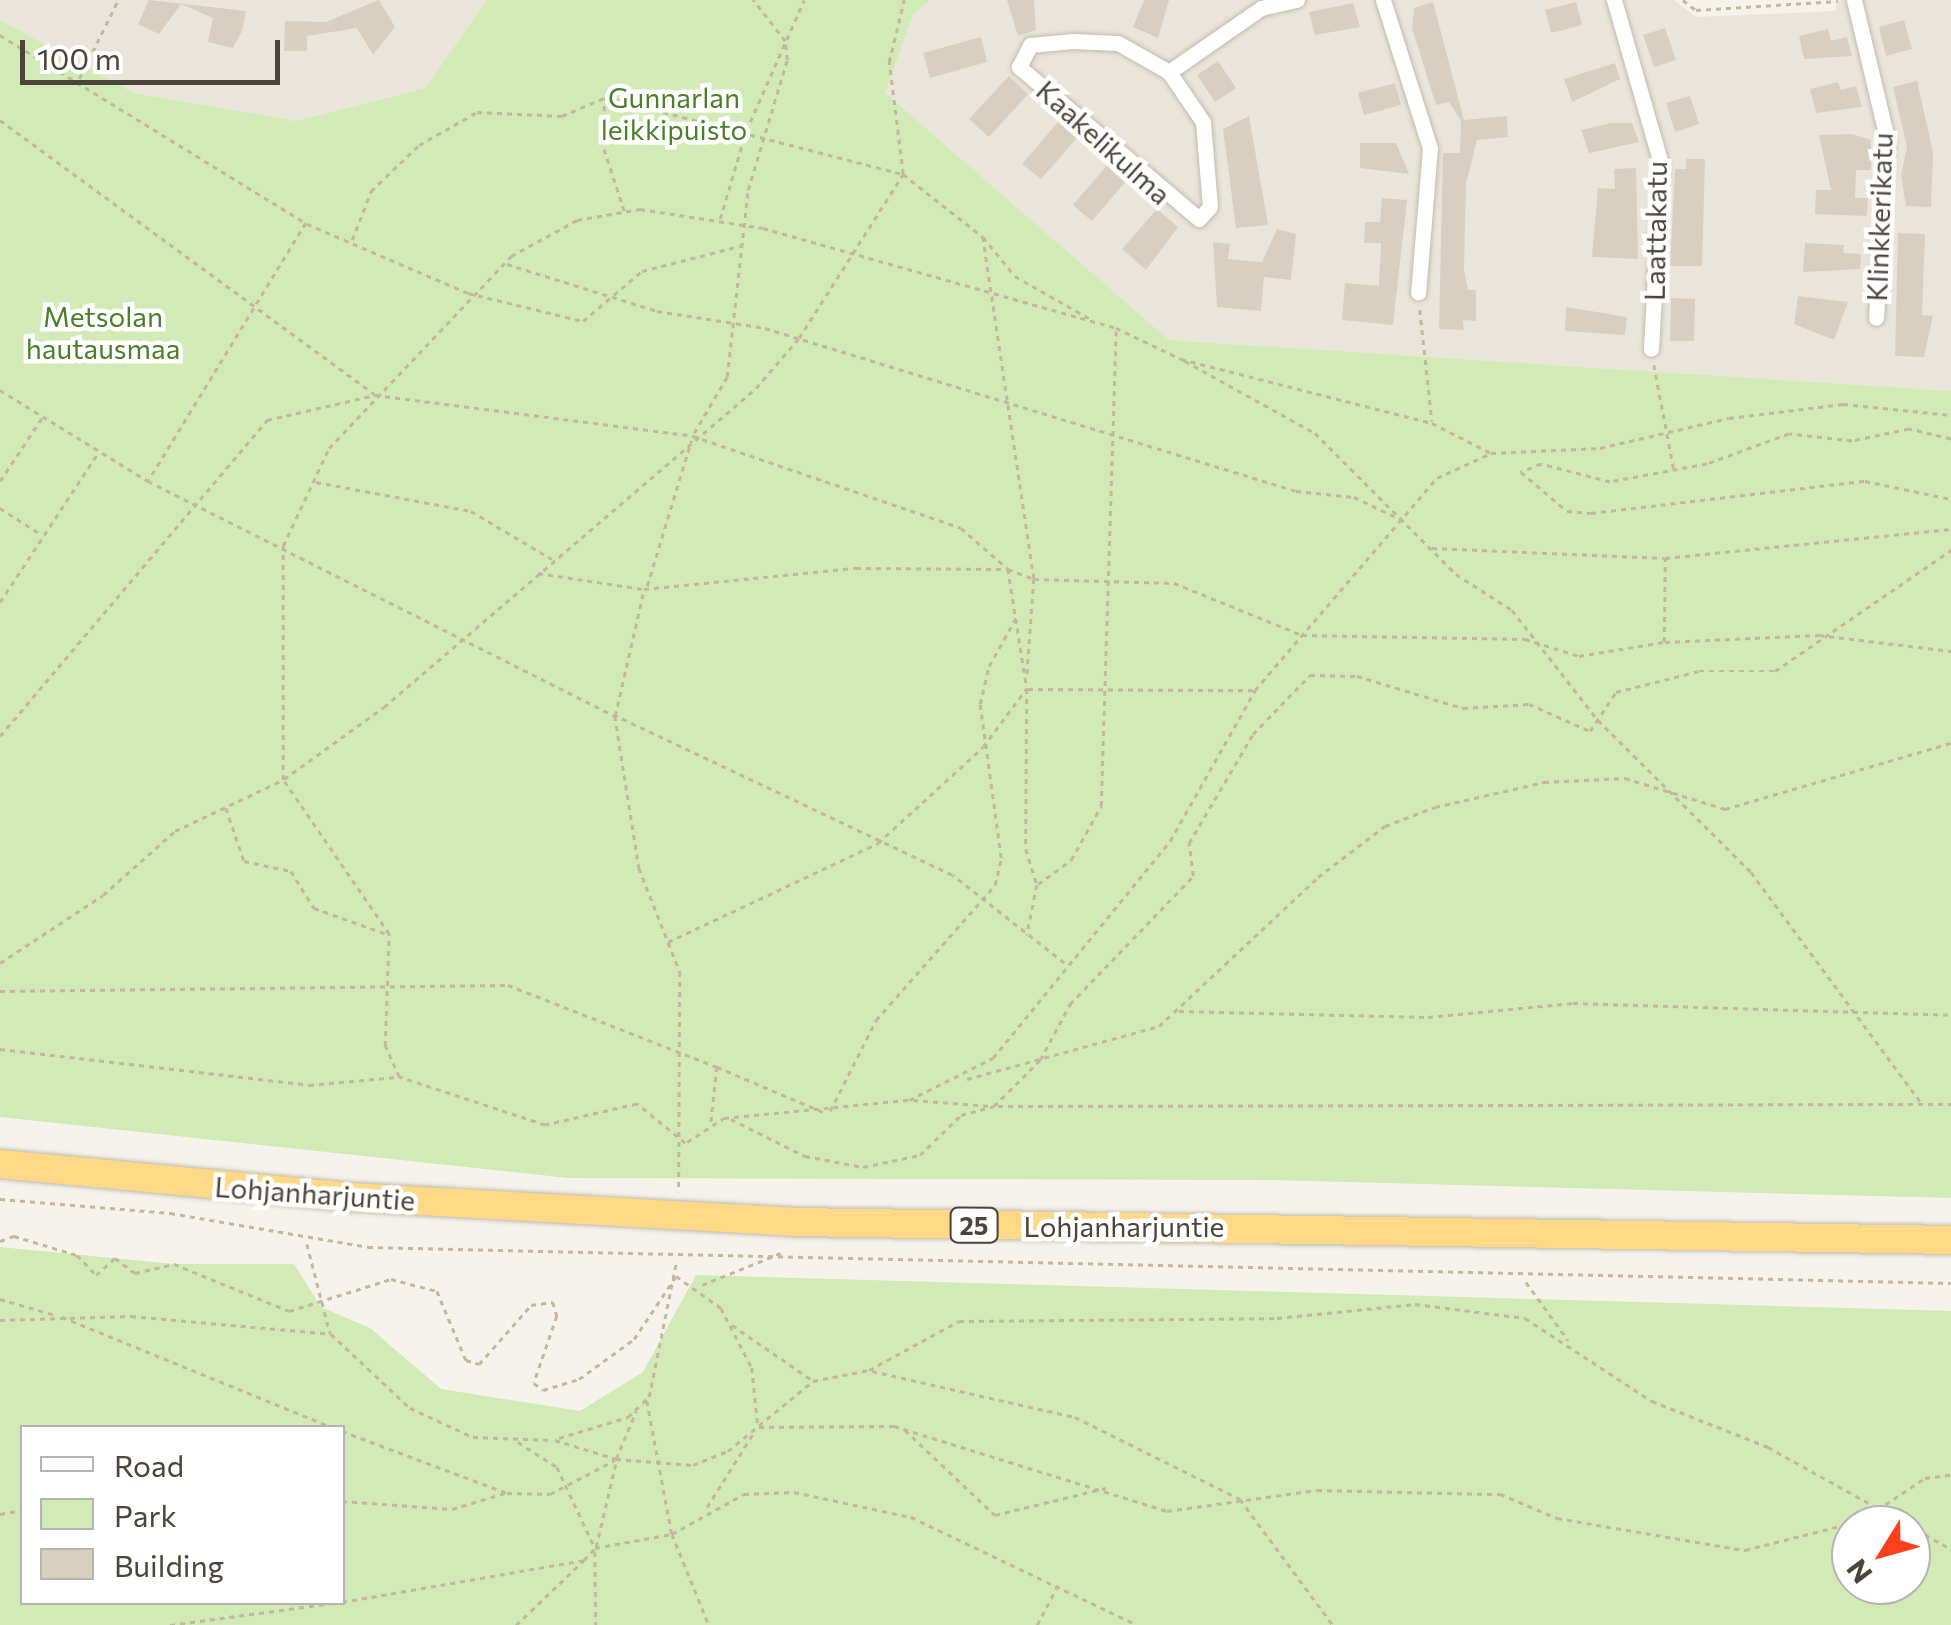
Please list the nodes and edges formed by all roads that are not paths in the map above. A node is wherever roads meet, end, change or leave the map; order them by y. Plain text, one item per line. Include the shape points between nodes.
1 (1297, 0) edge
2 (1383, 0) edge
3 (1614, 0) edge
4 (1854, 0) edge
5 (1169, 72) junction
6 (1418, 293) road end
7 (1876, 318) dead end
8 (1651, 349) road end
9 (0, 1164) edge
10 (1951, 1240) edge

1 - 5 street via 1261,8
2 - 6 street via 1430,148
3 - 8 street, Laattakatu via 1661,164
4 - 7 street, Klinkkerikatu via 1887,139
5 - 5 street, Kaakelikulma via 1203,122 1210,207 1199,219 1019,67 1030,45 1073,41 1118,43
9 - 10 highway, Lohjanharjuntie / 25 via 351,1197 796,1222

